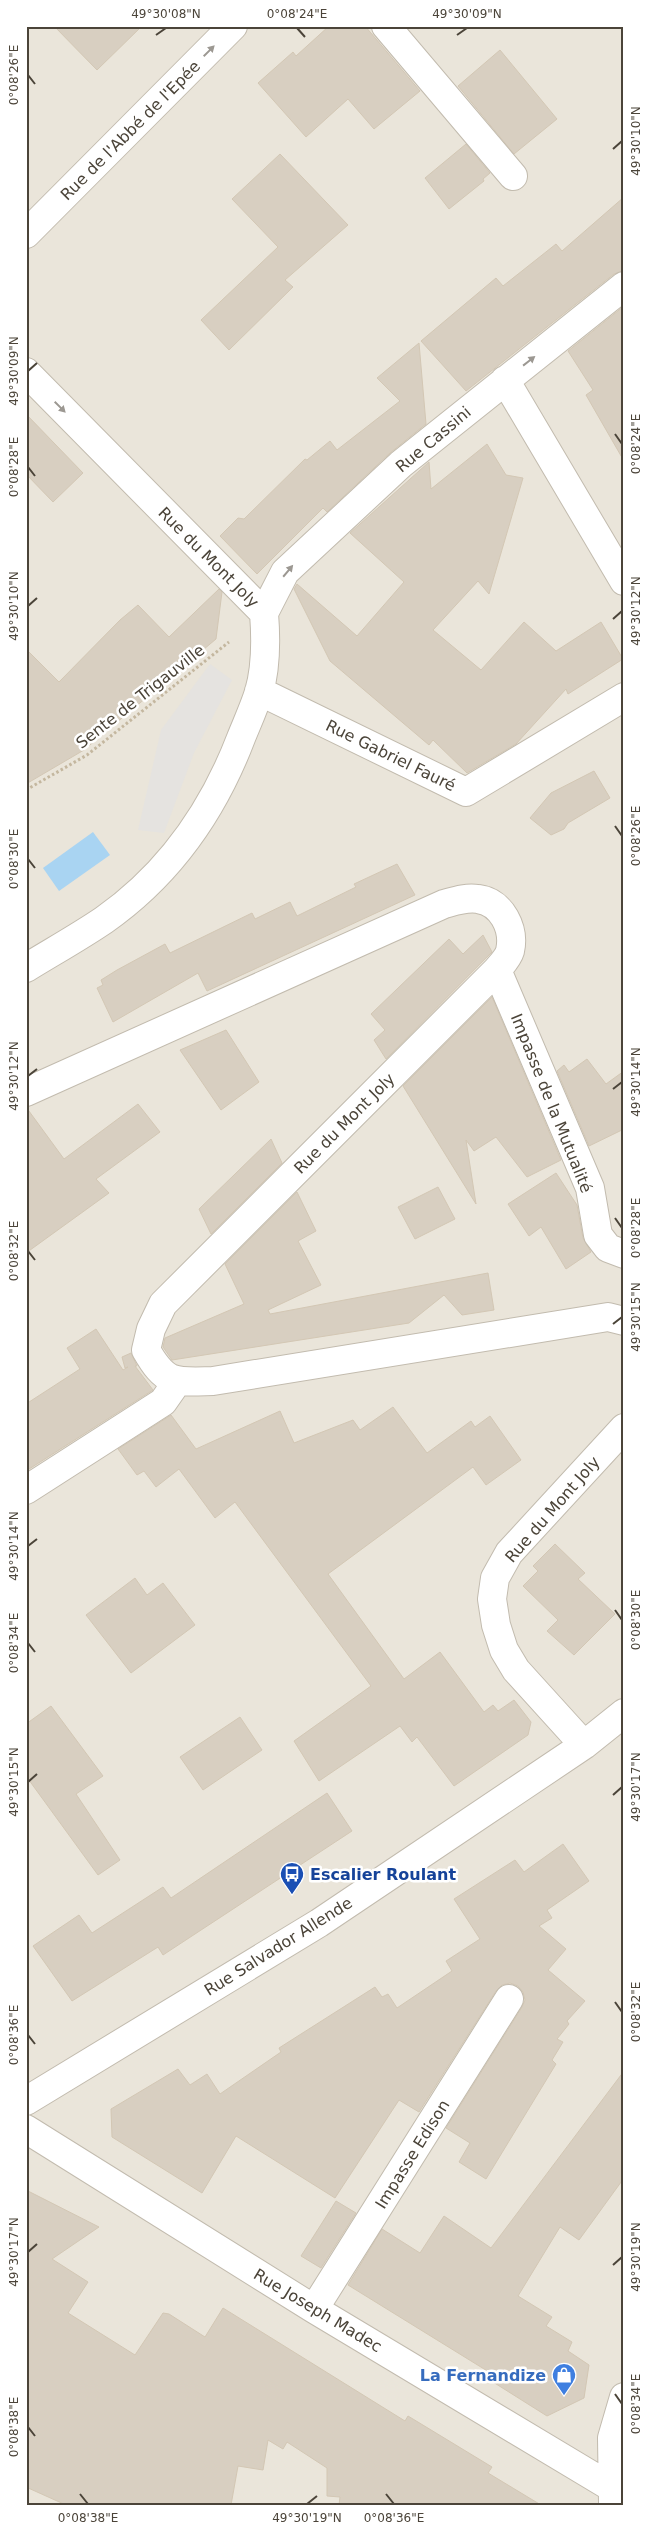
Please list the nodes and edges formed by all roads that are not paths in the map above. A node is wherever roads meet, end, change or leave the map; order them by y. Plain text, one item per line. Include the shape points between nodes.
1 (233, 26) edge
2 (386, 26) edge
3 (513, 176) dead end
4 (26, 234) edge
5 (623, 288) edge
6 (26, 372) edge
7 (504, 380) junction
8 (624, 581) edge
9 (264, 613) junction
10 (260, 691) junction
11 (624, 697) edge
12 (26, 968) edge
13 (497, 970) junction
14 (26, 1092) edge
15 (624, 1254) edge
16 (624, 1321) edge
17 (177, 1382) junction
18 (624, 1428) edge
19 (26, 1490) edge
20 (624, 1713) edge
21 (584, 1745) junction
22 (509, 1999) dead end
23 (26, 2101) edge
24 (26, 2130) edge
25 (314, 2308) junction
26 (624, 2398) edge
27 (612, 2496) edge

4 -> 1 street, Rue de l'Abbé de l'Epée
2 - 3 street
7 -> 5 street, Rue Cassini
6 -> 9 street, Rue du Mont Joly
7 - 8 street
9 -> 7 street, Rue Cassini via 285,572 401,464
9 - 10 street, Rue du Mont Joly via 266,640
10 - 11 street, Rue Gabriel Fauré via 466,792
10 - 12 street, Rue du Mont Joly via 232,762 208,809 184,844 104,919
13 - 14 street, Rue du Mont Joly via 510,953 512,935 507,920 497,907 480,899 464,898 444,904
13 - 15 street, Impasse de la Mutualité via 590,1188 598,1236 608,1248
13 - 17 street, Rue du Mont Joly via 163,1304 146,1350 158,1370
16 - 17 street via 608,1317 213,1381
17 - 19 street via 163,1402
18 - 21 street, Rue du Mont Joly via 510,1553 495,1578 492,1599 504,1650 516,1670
20 - 21 street, Rue Salvador Allende
21 - 23 street, Rue Salvador Allende via 318,1923
22 - 25 street, Impasse Edison
24 - 25 street, Rue Joseph Madec
25 - 27 street, Rue Joseph Madec
26 - 27 street via 612,2438

